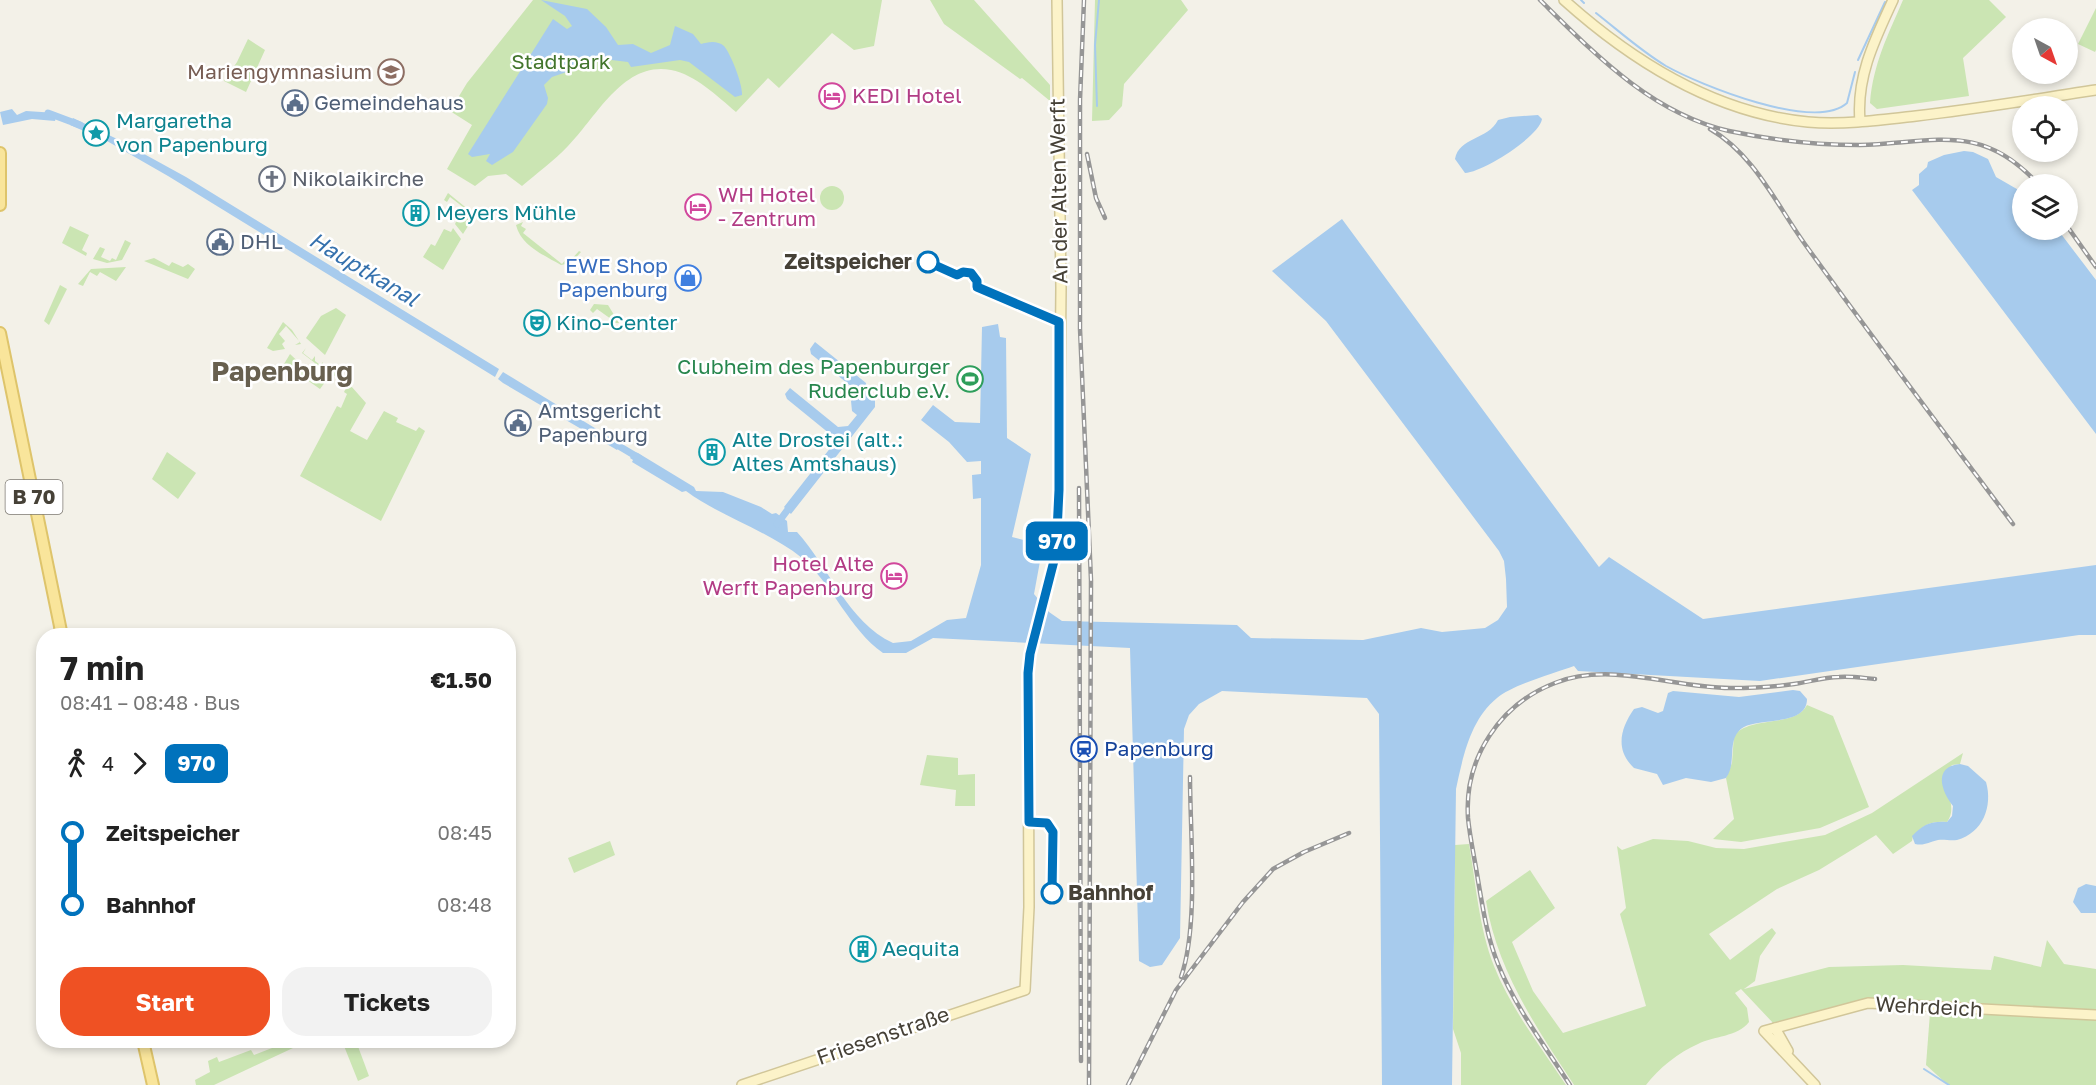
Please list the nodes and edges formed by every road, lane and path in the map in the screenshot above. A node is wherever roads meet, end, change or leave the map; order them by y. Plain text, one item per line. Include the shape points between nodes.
1 (1057, 0) edge
2 (1564, 0) edge
3 (1893, 0) edge
4 (2096, 90) edge
5 (1860, 121) junction
6 (0, 153) edge
7 (0, 205) edge
8 (0, 333) edge
9 (60, 628) edge
10 (1025, 990) joint
11 (2096, 1016) edge
12 (1775, 1028) junction
13 (145, 1048) edge
14 (1791, 1056) junction
15 (153, 1085) edge
16 (742, 1085) edge
17 (1815, 1085) edge

1 - 10 street, An der Alten Werft via 1059,490 1056,553 1030,654
2 - 5 street via 1609,39 1645,63 1714,98 1798,120
3 - 5 street via 1865,67
4 - 5 street
6 - 7 main road
8 - 9 main road, B 70
10 - 16 street, Friesenstraße
11 - 12 street, Wehrdeich via 1868,1003
12 - 14 street
12 - 14 street, Wehrdeich via 1764,1031
13 - 15 main road
14 - 17 street

